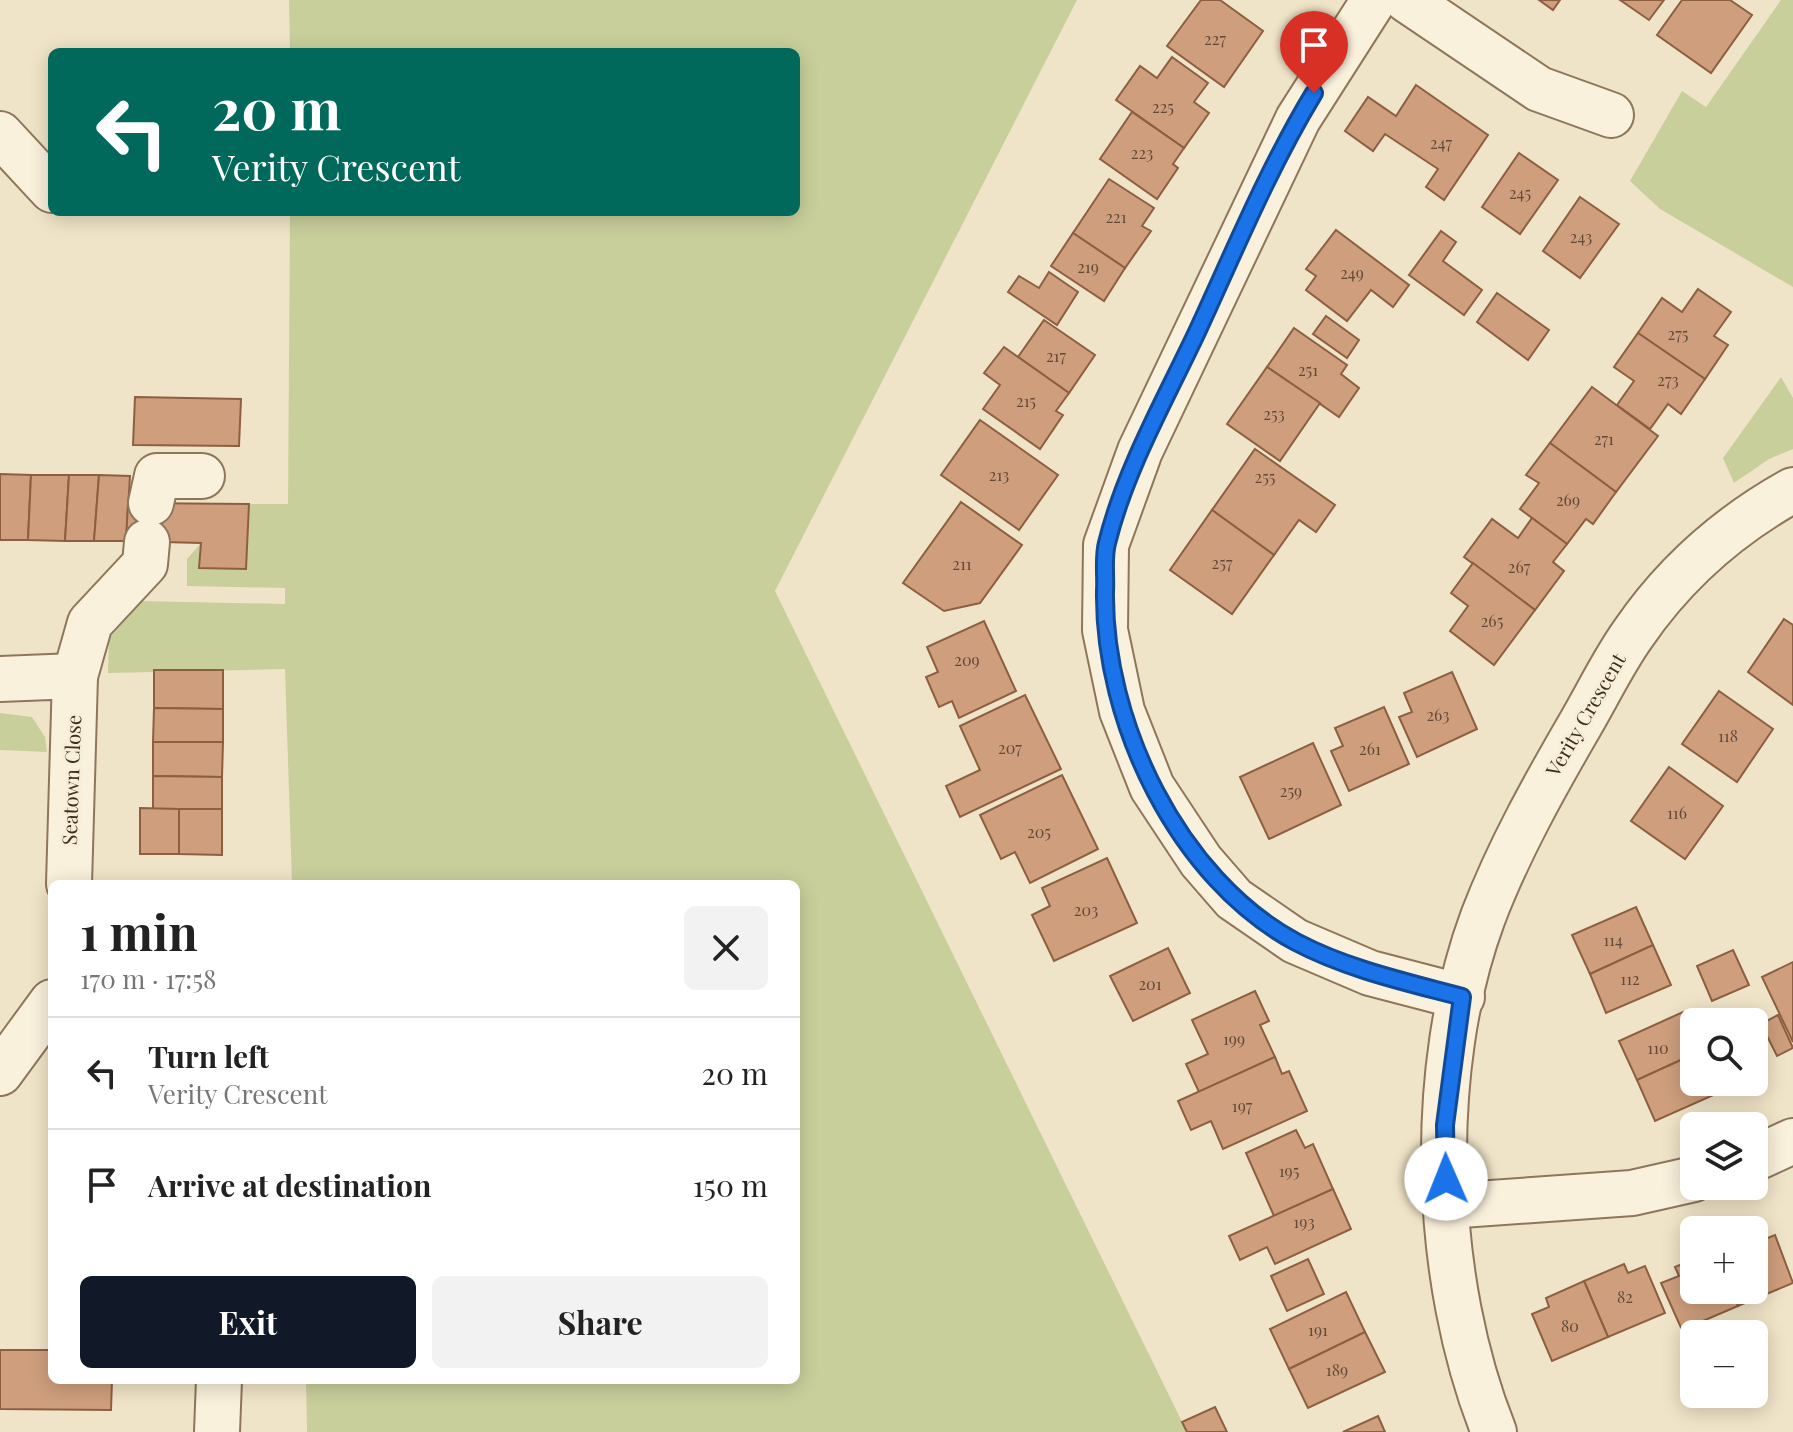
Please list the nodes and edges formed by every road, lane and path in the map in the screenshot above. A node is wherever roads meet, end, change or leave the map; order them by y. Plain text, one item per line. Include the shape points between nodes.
1 (1374, 0) edge
2 (1407, 0) edge
3 (1611, 115) dead end
4 (2, 143) edge
5 (48, 186) edge
6 (202, 476) dead end
7 (1793, 490) edge
8 (75, 676) junction
9 (0, 679) edge
10 (69, 880) edge
11 (1462, 997) junction
12 (48, 1008) edge
13 (0, 1073) edge
14 (1793, 1141) edge
15 (1768, 1153) edge
16 (1680, 1182) edge
17 (1447, 1206) junction
18 (219, 1384) edge
19 (217, 1432) edge
20 (1494, 1432) edge

1 - 11 street via 1298,119 1140,451 1106,545 1105,630 1122,711 1152,787 1201,861 1234,899 1295,941 1370,973
2 - 3 street via 1539,89
4 - 5 street
6 - 8 street, Seatown Close via 157,476 145,564 90,623
7 - 11 street, Verity Crescent via 1752,513 1696,560 1633,634 1531,811 1483,918
8 - 9 street
8 - 10 street, Seatown Close
11 - 17 street, Verity Crescent via 1445,1125
12 - 13 street
14 - 15 street
16 - 17 street via 1632,1193
17 - 20 street, Verity Crescent via 1467,1353
18 - 19 street

